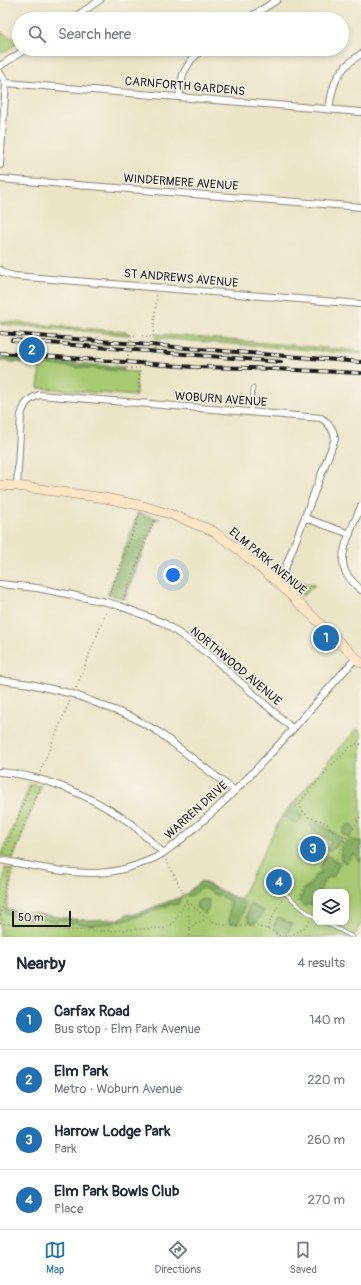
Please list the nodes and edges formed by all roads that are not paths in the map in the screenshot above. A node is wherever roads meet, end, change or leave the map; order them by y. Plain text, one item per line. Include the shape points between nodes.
1 (100, 0) edge
2 (277, 0) edge
3 (82, 12) edge
4 (258, 12) edge
5 (361, 54) edge
6 (15, 56) edge
7 (195, 56) edge
8 (0, 66) edge
9 (0, 73) edge
10 (6, 83) junction
11 (180, 97) junction
12 (329, 109) junction
13 (361, 112) edge
14 (0, 165) edge
15 (0, 179) edge
16 (361, 207) edge
17 (0, 270) edge
18 (361, 304) edge
19 (253, 388) dead end
20 (251, 412) junction
21 (0, 486) edge
22 (17, 486) junction
23 (361, 506) edge
24 (305, 518) junction
25 (350, 534) junction
26 (276, 581) junction
27 (0, 584) edge
28 (361, 590) edge
29 (358, 661) edge
30 (0, 680) edge
31 (293, 729) junction
32 (0, 772) edge
33 (235, 791) junction
34 (163, 853) junction
35 (0, 860) edge
36 (286, 893) road end
37 (313, 916) edge
38 (330, 925) edge
39 (353, 937) edge

1 - 3 street
2 - 4 street
5 - 12 street via 340,72 332,88
6 - 8 street
7 - 11 street via 183,74
9 - 10 street
10 - 11 street, CARNFORTH GARDENS
10 - 14 street
11 - 12 street, CARNFORTH GARDENS
12 - 13 street, CARNFORTH GARDENS
15 - 16 street, WINDERMERE AVENUE
17 - 18 street, ST ANDREWS AVENUE via 14,276
19 - 20 lane
20 - 22 street, WOBURN AVENUE via 39,395 24,405 20,415
20 - 24 street, WOBURN AVENUE via 321,418 332,429 335,439
21 - 22 street, ELM PARK AVENUE
22 - 26 street, ELM PARK AVENUE via 105,498 173,514 212,530
23 - 25 street
24 - 25 street
24 - 26 street, WOBURN AVENUE via 284,571
25 - 28 street via 343,555 343,564 349,577
26 - 29 street, ELM PARK AVENUE
27 - 31 street, NORTHWOOD AVENUE via 37,588 108,603 164,623 211,656
29 - 31 street, WARREN DRIVE
30 - 33 street via 73,694 132,717 157,731
31 - 33 street, WARREN DRIVE
32 - 34 street via 38,778 93,799 130,823
33 - 34 street, WARREN DRIVE
34 - 35 street, WARREN DRIVE via 109,872 85,873
36 - 37 lane
38 - 39 lane

